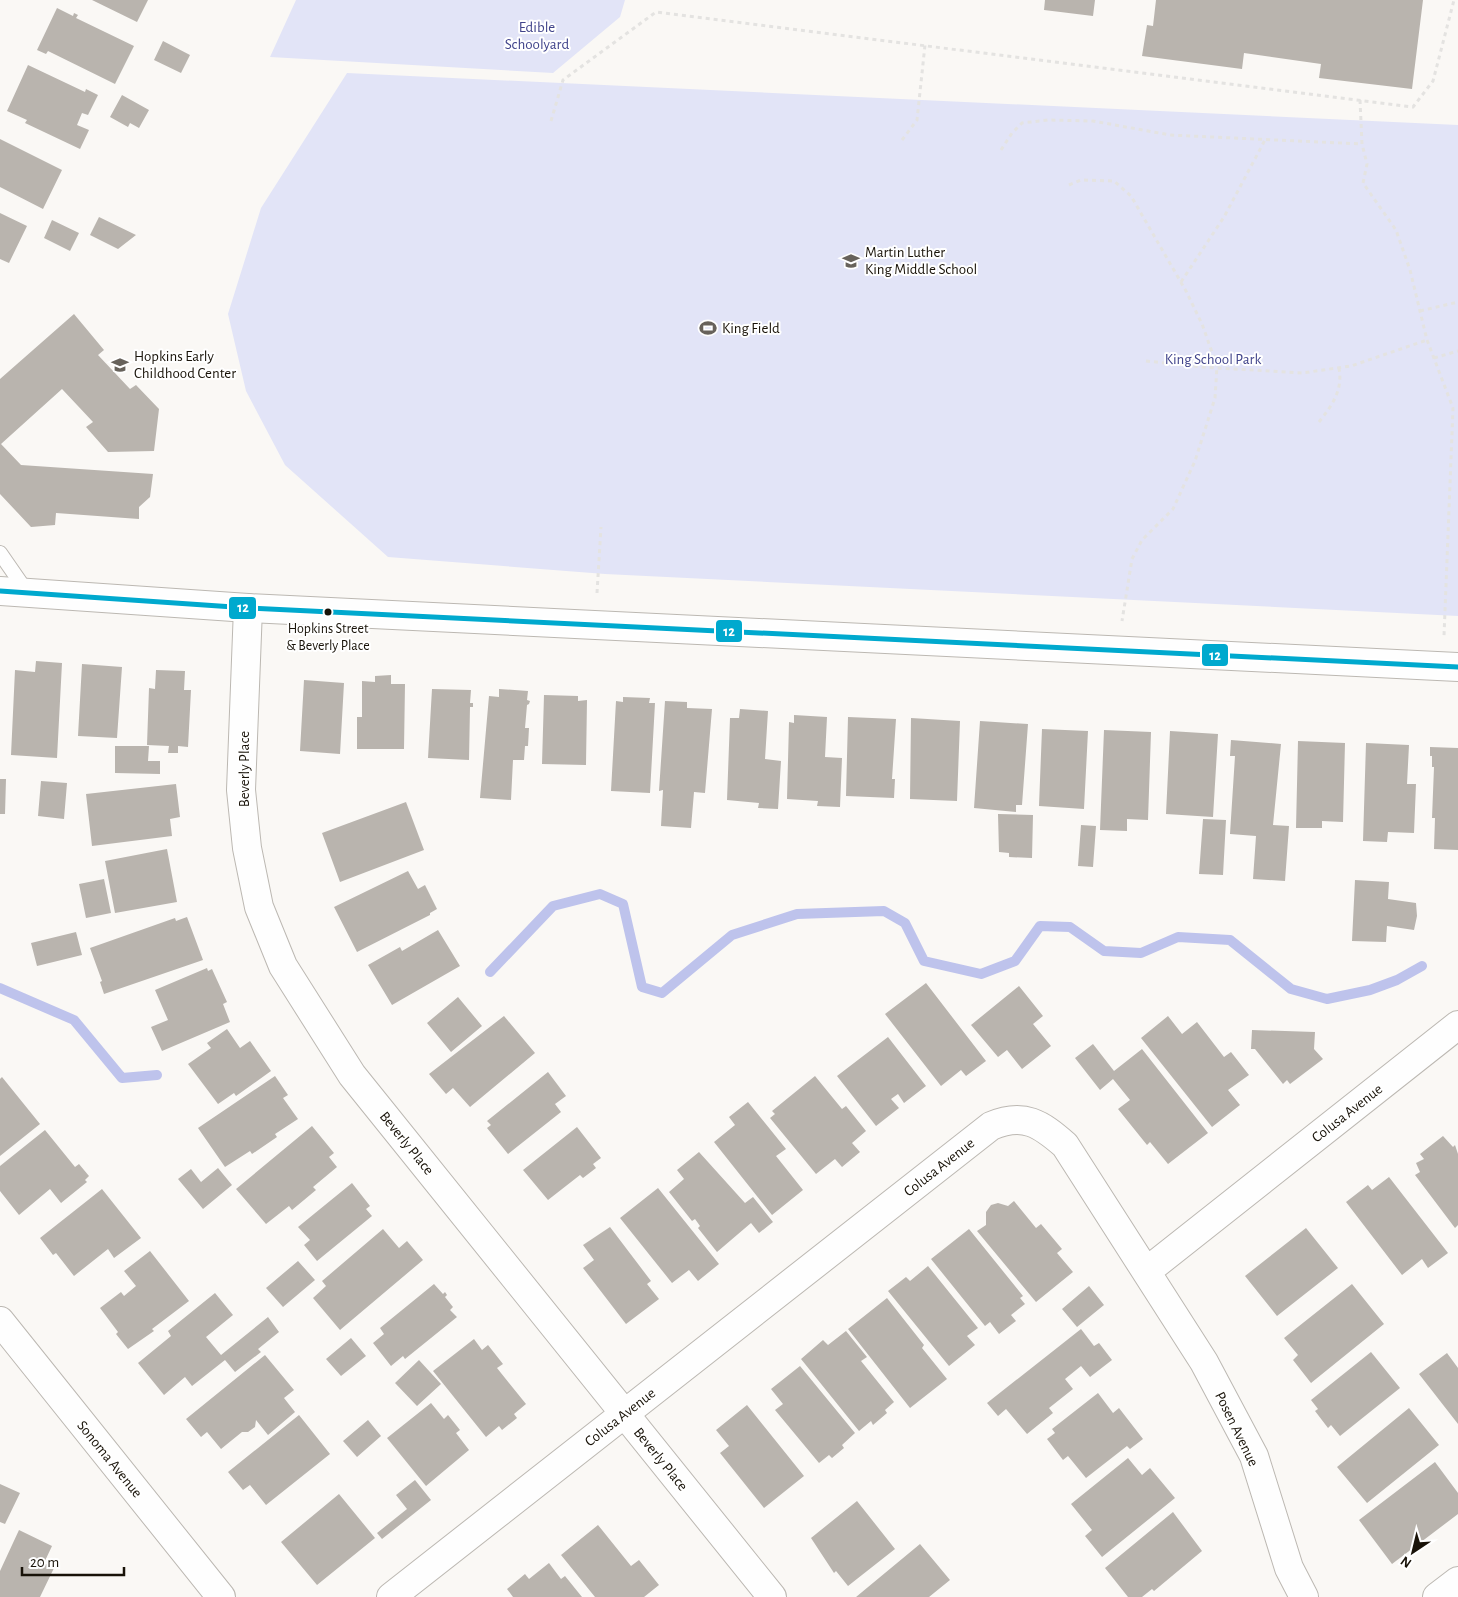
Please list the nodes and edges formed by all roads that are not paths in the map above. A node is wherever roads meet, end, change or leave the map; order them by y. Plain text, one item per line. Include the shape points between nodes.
1 (0, 553) edge
2 (0, 591) edge
3 (27, 592) junction
4 (248, 608) junction
5 (1450, 667) edge
6 (1458, 1025) edge
7 (1147, 1271) junction
8 (0, 1320) edge
9 (624, 1414) junction
10 (1458, 1581) edge
11 (221, 1597) edge
12 (391, 1597) edge
13 (772, 1597) edge
14 (1304, 1597) edge
15 (1437, 1597) edge

1 - 3 lane
2 - 3 street
3 - 4 street
4 - 5 street
4 - 9 street, Beverly Place via 241,790 246,839 259,907 283,966 352,1075
6 - 7 street, Colusa Avenue
7 - 9 street, Colusa Avenue via 1065,1145 1043,1126 1005,1120 991,1126
7 - 14 street, Posen Avenue via 1204,1362 1254,1456 1289,1568
8 - 11 street, Sonoma Avenue
9 - 12 street, Colusa Avenue
9 - 13 street, Beverly Place
10 - 15 street

